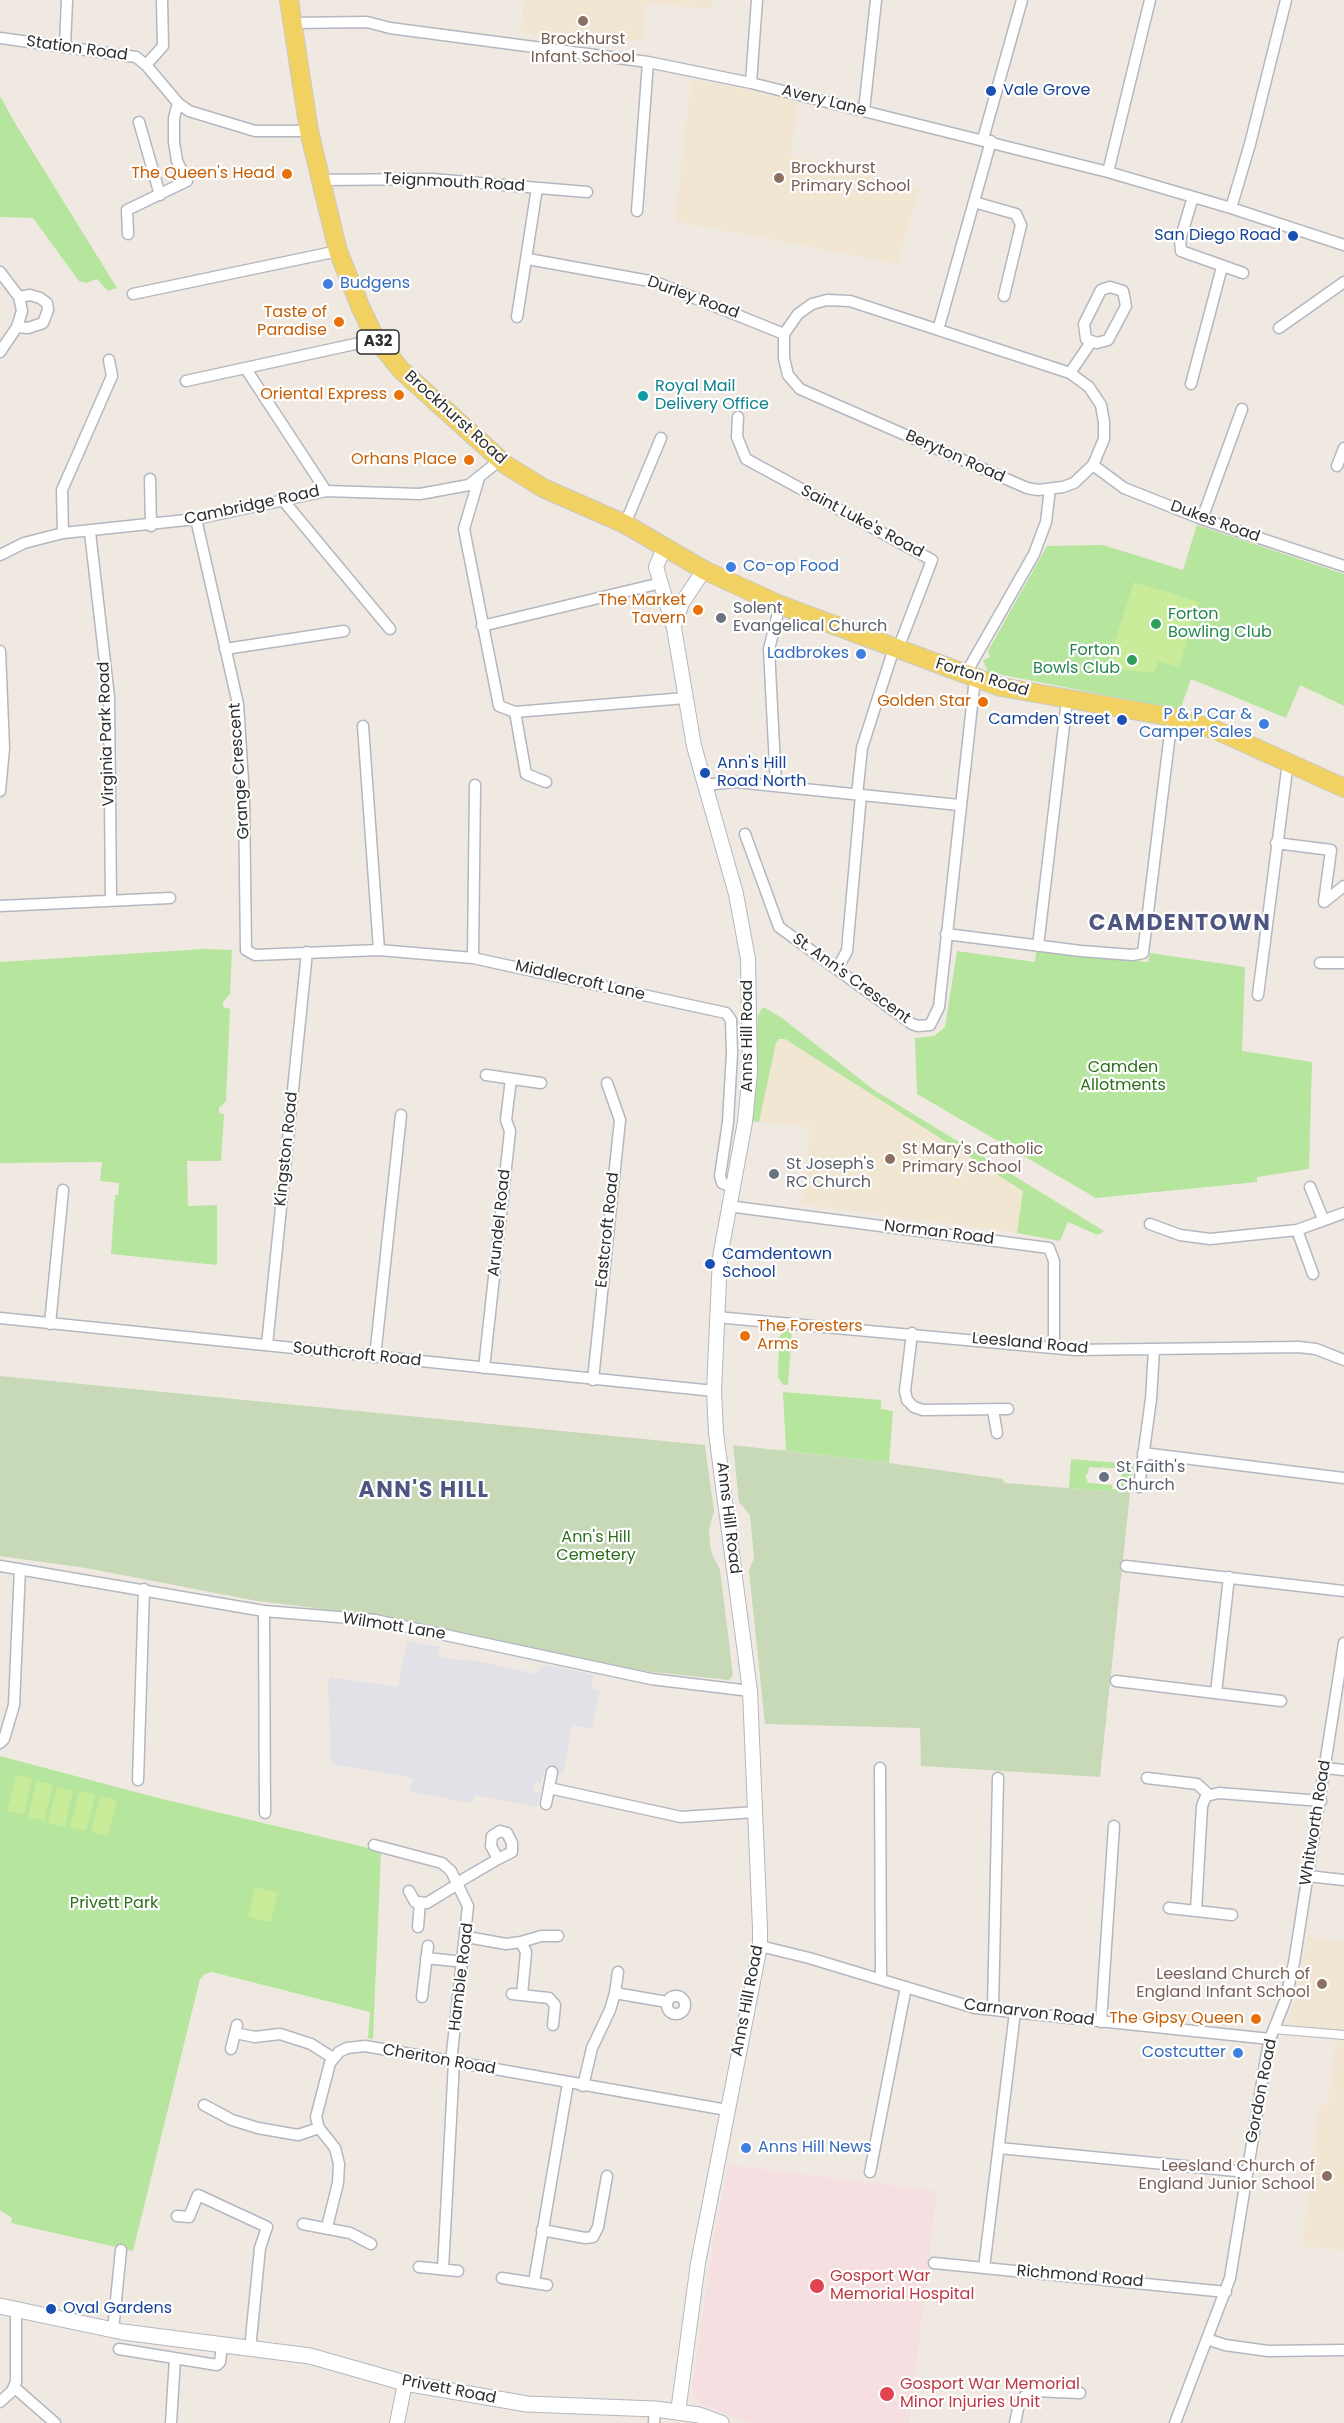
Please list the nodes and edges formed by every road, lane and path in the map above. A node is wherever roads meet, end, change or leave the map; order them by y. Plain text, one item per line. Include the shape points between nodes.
1 (67, 0) edge
2 (162, 0) edge
3 (289, 0) edge
4 (757, 0) edge
5 (876, 0) edge
6 (1022, 0) edge
7 (1150, 0) edge
8 (1286, 0) edge
9 (292, 23) junction
10 (0, 38) edge
11 (64, 46) junction
12 (648, 62) junction
13 (146, 65) junction
14 (752, 83) junction
15 (178, 103) junction
16 (864, 111) junction
17 (139, 122) dead end
18 (309, 131) junction
19 (987, 140) junction
20 (1108, 172) junction
21 (321, 180) junction
22 (537, 188) junction
23 (587, 192) dead end
24 (160, 195) junction
25 (1193, 197) junction
26 (974, 202) junction
27 (1231, 208) junction
28 (637, 211) dead end
29 (128, 234) dead end
30 (1344, 245) edge
31 (338, 251) junction
32 (528, 259) junction
33 (1221, 267) junction
34 (0, 272) edge
35 (1243, 273) dead end
36 (1344, 282) edge
37 (133, 294) dead end
38 (1004, 296) dead end
39 (19, 297) junction
40 (517, 317) dead end
41 (17, 327) junction
42 (1279, 328) dead end
43 (938, 330) junction
44 (784, 334) junction
45 (375, 338) junction
46 (1091, 342) junction
47 (0, 352) edge
48 (109, 360) dead end
49 (246, 369) junction
50 (1070, 373) junction
51 (186, 381) dead end
52 (1191, 384) dead end
53 (1242, 409) dead end
54 (738, 417) dead end
55 (661, 438) dead end
56 (1344, 448) edge
57 (501, 460) junction
58 (1093, 465) junction
59 (1337, 466) dead end
60 (478, 478) junction
61 (150, 479) dead end
62 (1050, 489) junction
63 (326, 490) junction
64 (282, 499) junction
65 (196, 519) junction
66 (1202, 519) junction
67 (625, 524) junction
68 (151, 526) junction
69 (90, 532) junction
70 (63, 533) junction
71 (664, 548) junction
72 (0, 555) edge
73 (1344, 566) edge
74 (704, 570) junction
75 (661, 583) junction
76 (780, 605) junction
77 (482, 626) junction
78 (674, 628) junction
79 (390, 629) dead end
80 (344, 631) dead end
81 (225, 649) junction
82 (896, 649) junction
83 (0, 651) edge
84 (970, 676) junction
85 (685, 698) junction
86 (1067, 700) junction
87 (515, 712) junction
88 (1172, 717) junction
89 (363, 726) dead end
90 (1288, 762) junction
91 (546, 782) dead end
92 (475, 785) dead end
93 (704, 785) junction
94 (776, 786) junction
95 (1344, 788) edge
96 (0, 791) edge
97 (859, 795) junction
98 (959, 805) junction
99 (745, 834) dead end
100 (1276, 843) junction
101 (1344, 886) edge
102 (170, 898) dead end
103 (111, 900) junction
104 (0, 906) edge
105 (946, 934) junction
106 (1038, 946) junction
107 (379, 950) junction
108 (307, 952) junction
109 (249, 954) joint
110 (473, 958) junction
111 (1320, 963) dead end
112 (1344, 963) edge
113 (837, 969) junction
114 (1258, 995) dead end
115 (486, 1075) dead end
116 (511, 1079) junction
117 (541, 1083) dead end
118 (607, 1083) dead end
119 (401, 1115) dead end
120 (732, 1187) junction
121 (1310, 1187) dead end
122 (63, 1190) dead end
123 (728, 1206) junction
124 (1344, 1213) edge
125 (1323, 1219) junction
126 (1150, 1224) dead end
127 (1297, 1230) junction
128 (1313, 1274) dead end
129 (716, 1317) junction
130 (0, 1318) edge
131 (50, 1324) junction
132 (912, 1333) junction
133 (267, 1346) junction
134 (1054, 1348) junction
135 (1154, 1350) junction
136 (375, 1357) junction
137 (1344, 1360) edge
138 (484, 1368) junction
139 (593, 1380) junction
140 (714, 1391) junction
141 (1008, 1409) dead end
142 (993, 1410) junction
143 (996, 1433) dead end
144 (1143, 1453) junction
145 (1344, 1478) edge
146 (1139, 1487) dead end
147 (0, 1566) edge
148 (1126, 1566) dead end
149 (20, 1569) junction
150 (1228, 1577) junction
151 (144, 1589) junction
152 (1344, 1591) edge
153 (264, 1611) junction
154 (1344, 1643) edge
155 (1116, 1681) dead end
156 (750, 1691) junction
157 (1216, 1693) junction
158 (1281, 1701) dead end
159 (0, 1743) edge
160 (880, 1768) dead end
161 (1325, 1768) junction
162 (1344, 1770) edge
163 (552, 1772) dead end
164 (998, 1778) dead end
165 (1146, 1778) dead end
166 (138, 1780) dead end
167 (549, 1788) junction
168 (1208, 1794) junction
169 (1321, 1801) junction
170 (546, 1804) dead end
171 (756, 1812) junction
172 (266, 1813) dead end
173 (1114, 1826) dead end
174 (374, 1845) dead end
175 (498, 1859) dead end
176 (1308, 1876) junction
177 (1344, 1881) edge
178 (458, 1883) junction
179 (409, 1891) dead end
180 (420, 1902) junction
181 (1169, 1908) dead end
182 (1196, 1911) junction
183 (1232, 1915) dead end
184 (418, 1927) dead end
185 (558, 1936) dead end
186 (467, 1937) junction
187 (521, 1942) junction
188 (428, 1946) dead end
189 (760, 1946) junction
190 (426, 1958) junction
191 (464, 1962) junction
192 (618, 1972) dead end
193 (881, 1979) junction
194 (906, 1987) junction
195 (615, 1993) junction
196 (422, 1997) dead end
197 (1285, 2001) joint
198 (667, 2002) dead end
199 (993, 2009) junction
200 (1015, 2012) junction
201 (1101, 2022) junction
202 (553, 2025) dead end
203 (1272, 2034) junction
204 (1344, 2035) edge
205 (231, 2049) dead end
206 (333, 2058) junction
207 (453, 2062) junction
208 (568, 2083) junction
209 (584, 2086) junction
210 (204, 2105) dead end
211 (727, 2110) junction
212 (319, 2128) junction
213 (999, 2148) junction
214 (870, 2172) dead end
215 (1247, 2172) junction
216 (607, 2176) dead end
217 (177, 2216) dead end
218 (303, 2224) dead end
219 (327, 2228) junction
220 (542, 2230) junction
221 (371, 2244) dead end
222 (121, 2250) dead end
223 (934, 2263) dead end
224 (419, 2267) dead end
225 (984, 2268) junction
226 (443, 2270) junction
227 (458, 2271) dead end
228 (502, 2278) dead end
229 (534, 2282) junction
230 (548, 2285) dead end
231 (1226, 2292) junction
232 (0, 2306) edge
233 (16, 2308) junction
234 (113, 2330) junction
235 (1207, 2339) junction
236 (222, 2346) junction
237 (119, 2349) dead end
238 (250, 2349) junction
239 (1344, 2350) edge
240 (175, 2358) junction
241 (405, 2383) junction
242 (14, 2386) junction
243 (1080, 2393) dead end
244 (0, 2402) edge
245 (678, 2412) junction
246 (655, 2416) edge
247 (55, 2423) edge
248 (171, 2423) edge
249 (398, 2423) edge
250 (721, 2423) edge
251 (1015, 2423) edge
252 (1175, 2423) edge

1 - 11 street
2 - 13 street via 163,46
3 - 9 main road, Brockhurst Road / A32
4 - 14 street
5 - 16 street
6 - 19 street
7 - 20 street
8 - 27 street
9 - 12 street, Avery Lane via 367,22
9 - 18 main road, Brockhurst Road / A32
10 - 11 street, Station Road
11 - 13 street, Station Road via 136,57
12 - 14 street, Avery Lane
12 - 28 street
13 - 15 street, Station Road
14 - 16 street, Avery Lane
15 - 18 street, Station Road via 202,116 255,131
15 - 24 street via 174,142 177,161 187,181
16 - 19 street, Avery Lane
17 - 24 street
18 - 21 main road, Brockhurst Road / A32
19 - 20 street, Avery Lane
19 - 26 street
20 - 25 street, Avery Lane
21 - 22 street, Teignmouth Road via 432,179
21 - 31 main road, Brockhurst Road / A32
22 - 23 street, Teignmouth Road
22 - 32 street
24 - 29 street via 127,210
25 - 27 street, Avery Lane
25 - 33 street via 1180,251
26 - 38 street via 1016,214 1021,225
26 - 43 street
27 - 30 street, Avery Lane
31 - 37 street
31 - 45 main road, Brockhurst Road / A32
32 - 40 street
32 - 44 street, Durley Road via 656,282
33 - 35 street
33 - 52 street
34 - 39 street
36 - 42 street
39 - 41 street via 22,311
39 - 41 street via 40,298 47,303 48,310 40,325
41 - 47 street
43 - 44 street, Beryton Road via 850,301 827,300 798,314
43 - 50 street, Beryton Road
44 - 62 street, Beryton Road via 788,375 800,389 1027,488
45 - 49 street
45 - 57 main road, Brockhurst Road / A32 via 401,370
46 - 46 street via 1086,339 1084,324 1101,290 1110,286 1123,291 1126,306 1108,340
46 - 50 street
48 - 70 street via 117,375 62,489
49 - 51 street
49 - 63 street
50 - 58 street, Beryton Road via 1089,387 1101,405 1104,439
53 - 66 street
54 - 82 street, Saint Luke's Road via 737,437 746,459 932,560
55 - 67 street
56 - 59 street
57 - 60 street, Cambridge Road
57 - 67 main road, Brockhurst Road / A32 via 543,488
58 - 62 street, Beryton Road via 1074,483
58 - 66 street, Dukes Road via 1124,488
60 - 63 street, Cambridge Road via 469,485 420,494
60 - 77 street via 464,529
61 - 68 street
62 - 84 street via 1046,522 1034,554
63 - 64 street, Cambridge Road
64 - 65 street, Cambridge Road
64 - 79 street
65 - 68 street, Cambridge Road
65 - 81 street, Grange Crescent
66 - 73 street, Dukes Road
67 - 71 main road, Brockhurst Road / A32
68 - 69 street, Cambridge Road
69 - 70 street, Cambridge Road
69 - 103 street, Virginia Park Road via 109,697
70 - 72 street, Cambridge Road via 24,543
71 - 74 main road, Forton Road / A32
71 - 75 street, Anns Hill Road via 656,563
74 - 76 main road, Forton Road / A32
74 - 78 street, Anns Hill Road via 682,603
75 - 77 street
75 - 78 street, Anns Hill Road
76 - 82 main road, Forton Road / A32
76 - 94 street via 769,649
77 - 87 street via 499,706
78 - 85 street, Anns Hill Road
80 - 81 street
81 - 109 street, Grange Crescent via 239,717 246,860 244,945
82 - 84 main road, Forton Road / A32
82 - 97 street via 862,748
83 - 96 street via 4,748
84 - 86 main road, Forton Road / A32 via 1015,691
84 - 98 street
85 - 87 street
85 - 93 street, Anns Hill Road
86 - 88 main road, Forton Road / A32
86 - 106 street
87 - 91 street via 526,774
88 - 90 main road, Forton Road / A32 via 1216,730
88 - 106 street via 1143,953
89 - 107 street
90 - 95 main road, Forton Road / A32
90 - 100 street
92 - 110 street
93 - 94 street via 736,782
93 - 120 street, Anns Hill Road via 736,894 748,959 750,1071
94 - 97 street
97 - 98 street
97 - 113 street via 847,951
98 - 105 street
99 - 113 street, St. Ann's Crescent via 779,927
100 - 101 street via 1331,850 1324,902
100 - 114 street
102 - 103 street
103 - 104 street
105 - 106 street
105 - 113 street, St. Ann's Crescent via 939,1007 936,1018 925,1027 906,1020
107 - 108 street, Middlecroft Lane
107 - 110 street, Middlecroft Lane
108 - 109 street, Middlecroft Lane
108 - 133 street, Kingston Road
110 - 120 street, Middlecroft Lane via 730,1016 730,1096 720,1176 722,1183
111 - 112 street
115 - 116 street
116 - 117 street
116 - 138 street, Arundel Road via 506,1120 510,1131
118 - 139 street, Eastcroft Road via 620,1120
119 - 136 street
120 - 123 street, Anns Hill Road
121 - 125 street
122 - 131 street
123 - 129 street, Anns Hill Road
123 - 134 street, Norman Road via 1046,1247 1053,1253 1054,1261
124 - 125 street
125 - 127 street
126 - 127 street via 1180,1235 1210,1239
127 - 128 street
129 - 132 street, Leesland Road
129 - 140 street, Anns Hill Road
130 - 131 street, Southcroft Road
131 - 133 street, Southcroft Road
132 - 134 street, Leesland Road
132 - 142 street via 905,1388 911,1405 923,1410
133 - 136 street, Southcroft Road
134 - 135 street, Leesland Road
135 - 137 street, Leesland Road via 1299,1347
135 - 144 street
136 - 138 street, Southcroft Road
138 - 139 street, Southcroft Road
139 - 140 street, Southcroft Road
140 - 156 street, Anns Hill Road via 716,1433
141 - 142 street
142 - 143 street
144 - 145 street
144 - 146 street
147 - 149 street, Wilmott Lane
148 - 150 street
149 - 151 street, Wilmott Lane
149 - 159 street via 14,1705
150 - 152 street
150 - 157 street
151 - 153 street, Wilmott Lane
151 - 166 street
153 - 156 street, Wilmott Lane via 375,1620 651,1678
153 - 172 street
154 - 161 street, Whitworth Road
155 - 157 street
156 - 171 street, Anns Hill Road
157 - 158 street
160 - 193 street
161 - 162 street
161 - 169 street, Whitworth Road
163 - 167 street
164 - 199 street
165 - 168 street via 1197,1784
167 - 170 street
167 - 171 street via 681,1817
168 - 169 street
168 - 182 street via 1202,1806
169 - 176 street, Whitworth Road
171 - 189 street, Anns Hill Road
173 - 201 street
174 - 178 street, Hamble Road via 442,1863
175 - 178 street
176 - 177 street
176 - 197 street, Whitworth Road
178 - 180 street via 427,1903
178 - 186 street, Hamble Road via 470,1911
179 - 180 street via 415,1902
180 - 184 street
181 - 182 street
182 - 183 street
185 - 187 street
186 - 187 street via 506,1944
186 - 191 street, Hamble Road
187 - 202 street via 526,1952 517,1995 549,1998 555,2005
188 - 190 street
189 - 193 street, Carnarvon Road
189 - 211 street, Anns Hill Road
190 - 191 street
190 - 196 street
191 - 207 street, Hamble Road
192 - 195 street
193 - 194 street, Carnarvon Road
194 - 199 street, Carnarvon Road via 952,2003
194 - 214 street
195 - 198 street
195 - 209 street via 592,2048
197 - 203 street, Gordon Road
199 - 200 street, Carnarvon Road
200 - 201 street, Carnarvon Road
200 - 213 street
201 - 203 street, Carnarvon Road
203 - 204 street
203 - 215 street, Gordon Road
205 - 206 street via 236,2029 255,2037 280,2034 311,2044
206 - 207 street, Cheriton Road via 356,2046
206 - 212 street via 316,2113
207 - 208 street, Cheriton Road
207 - 226 street, Hamble Road
208 - 209 street, Cheriton Road
208 - 220 street
209 - 211 street, Cheriton Road
210 - 212 street via 238,2122 266,2130 298,2135
211 - 245 street, Anns Hill Road via 698,2263
212 - 219 street via 335,2148 339,2164
213 - 215 street
213 - 225 street
215 - 231 street, Gordon Road
216 - 220 street via 593,2236
217 - 238 street via 189,2217 200,2190 270,2222 260,2248
218 - 219 street
219 - 221 street via 350,2233
220 - 229 street
222 - 234 street
223 - 225 street, Richmond Road
224 - 226 street
225 - 231 street, Richmond Road
226 - 227 street
228 - 229 street
229 - 230 street
231 - 235 street, Gordon Road
232 - 233 main road, Privett Road
233 - 234 main road, Privett Road
233 - 242 street
234 - 236 main road, Privett Road
235 - 239 street via 1266,2351
235 - 252 street, Gordon Road
236 - 238 main road, Privett Road
236 - 240 street via 218,2365
237 - 240 street
238 - 241 main road, Privett Road via 310,2356
240 - 248 street
241 - 246 main road, Privett Road via 527,2404
241 - 249 street
242 - 244 street
242 - 247 street
243 - 251 street via 1034,2391 1019,2403
245 - 246 main road, Privett Road
245 - 250 main road, Privett Road

